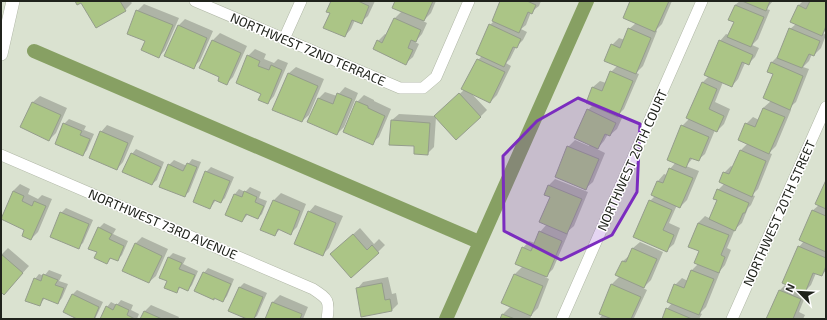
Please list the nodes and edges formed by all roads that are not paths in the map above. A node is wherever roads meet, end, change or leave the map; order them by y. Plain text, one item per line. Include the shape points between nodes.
1 (13, 1) edge
2 (195, 1) edge
3 (301, 1) edge
4 (469, 1) edge
5 (702, 1) edge
6 (284, 39) junction
7 (1, 54) edge
8 (826, 107) edge
9 (1, 155) edge
10 (327, 319) edge
11 (562, 319) edge
12 (732, 319) edge

1 - 7 street
2 - 6 street, NORTHWEST 72ND TERRACE
3 - 6 street
4 - 6 street, NORTHWEST 72ND TERRACE via 436,77 422,88 400,88
5 - 11 street, NORTHWEST 20TH COURT
8 - 12 street, NORTHWEST 20TH STREET
9 - 10 street, NORTHWEST 73RD AVENUE via 313,288 324,296 329,306

